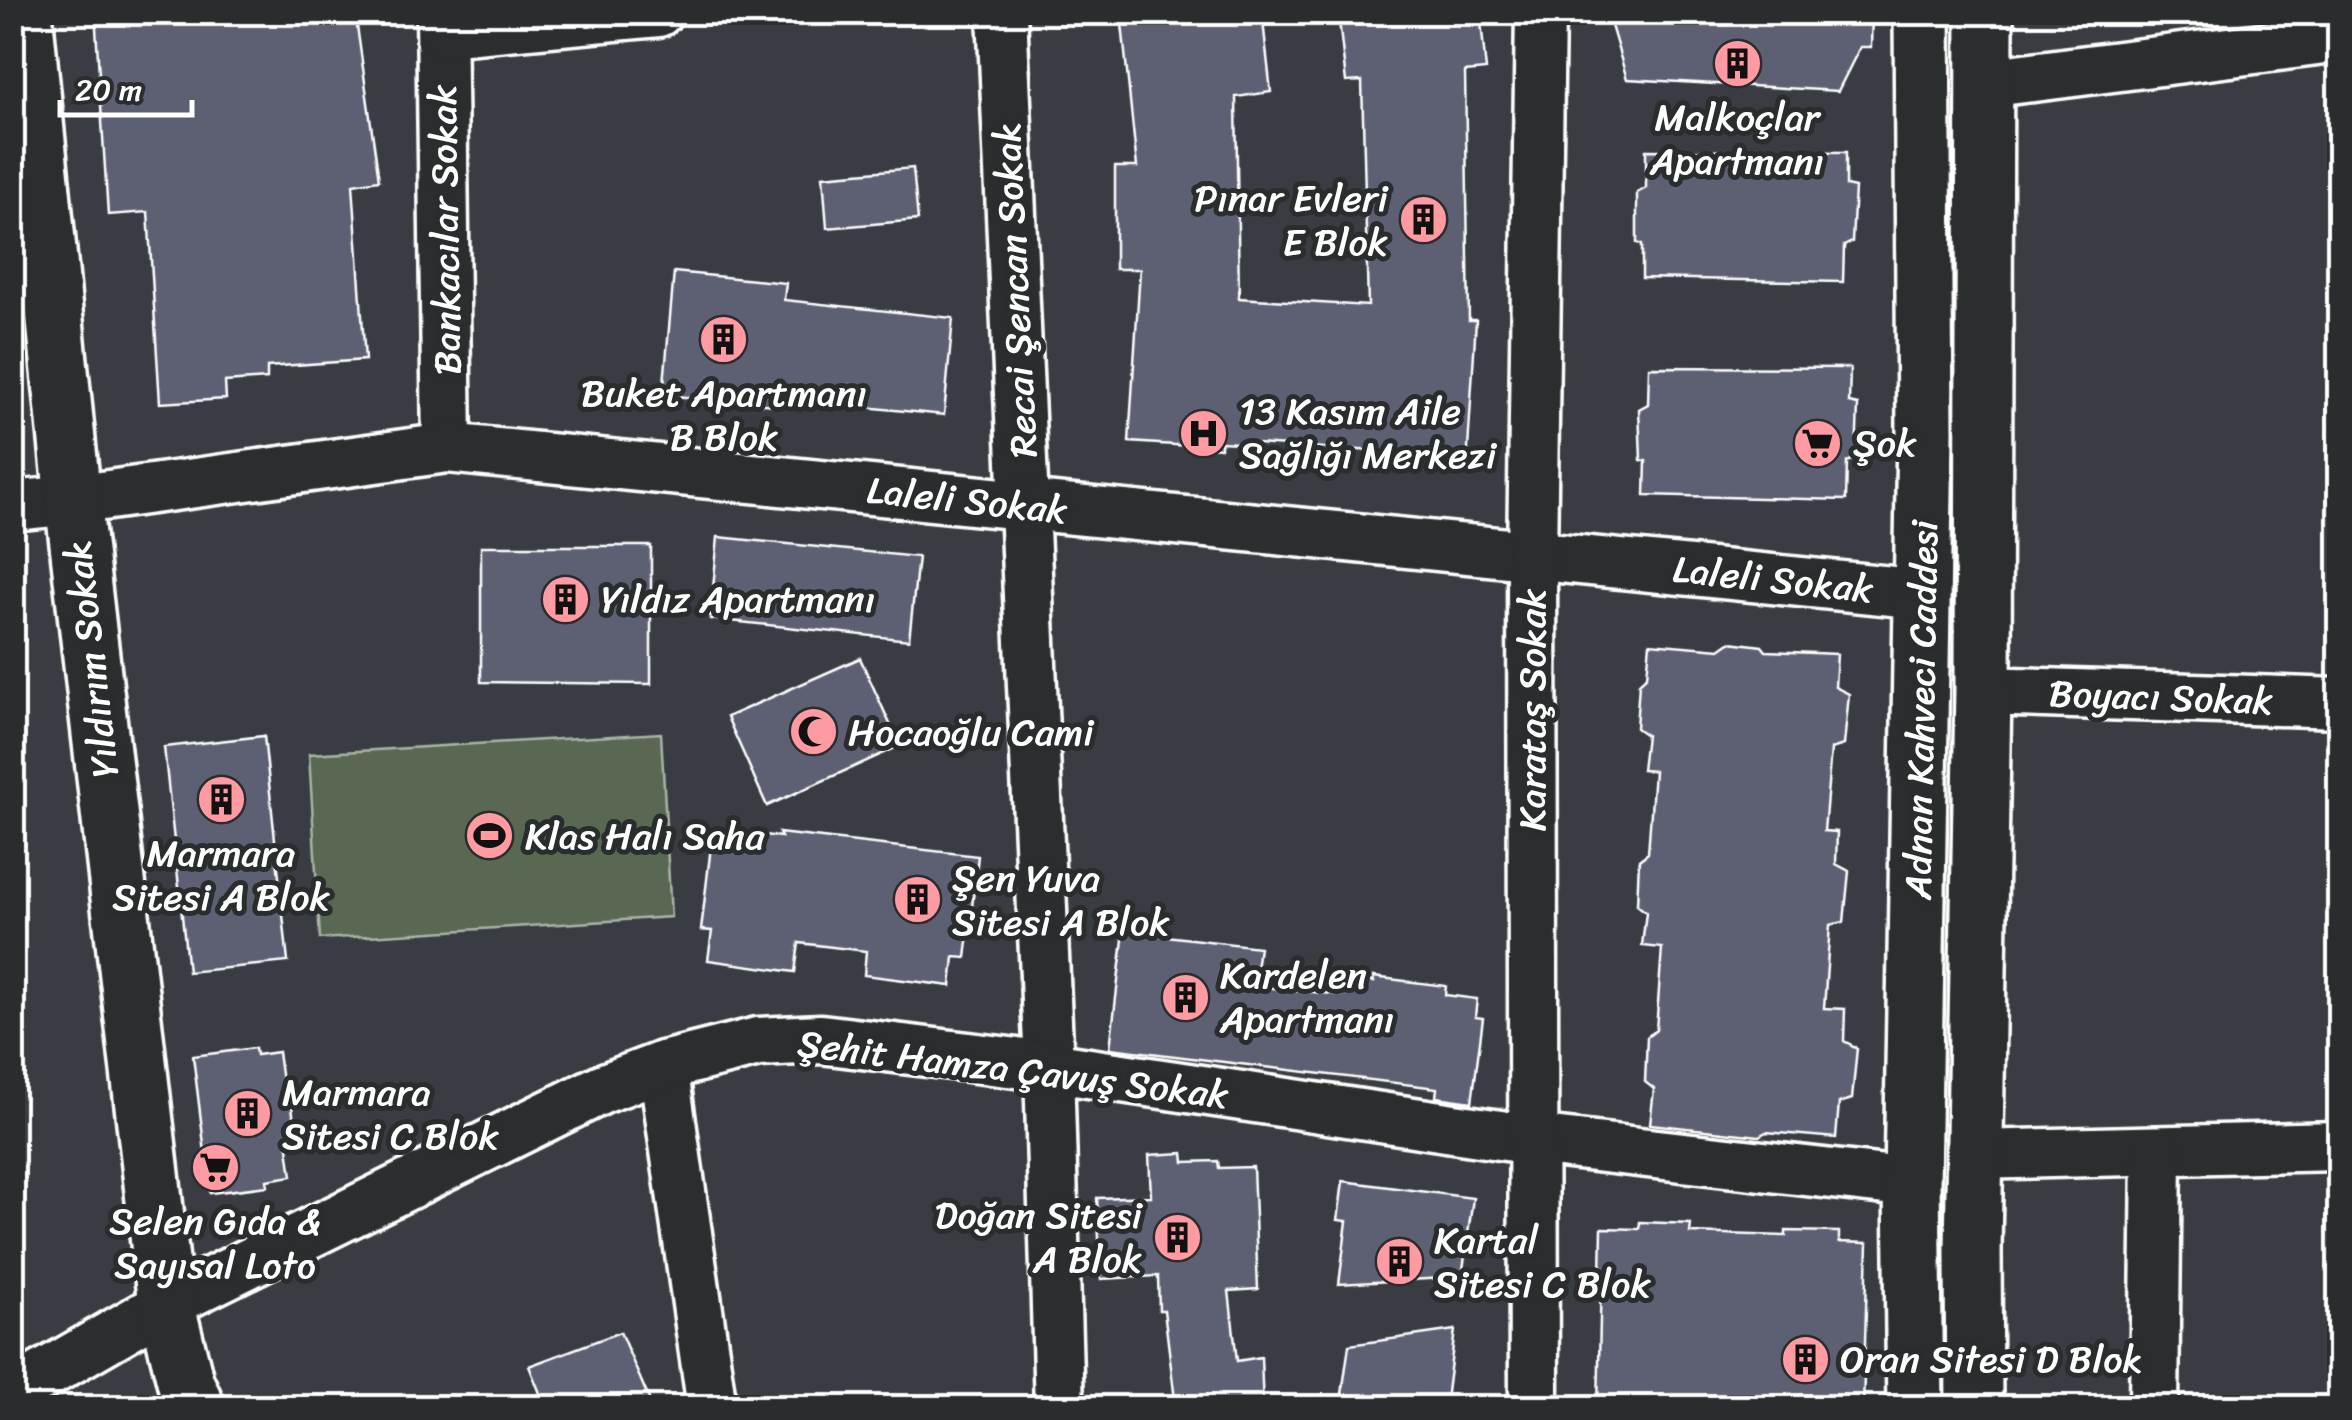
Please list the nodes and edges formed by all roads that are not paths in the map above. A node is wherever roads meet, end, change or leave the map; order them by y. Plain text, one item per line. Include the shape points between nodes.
1 (658, 12) edge
2 (1002, 12) edge
3 (1540, 12) edge
4 (1922, 12) edge
5 (1985, 12) edge
6 (442, 22) edge
7 (2340, 38) edge
8 (22, 41) edge
9 (1984, 83) junction
10 (448, 448) junction
11 (73, 500) junction
12 (12, 506) edge
13 (1026, 506) junction
14 (1532, 556) junction
15 (1924, 594) junction
16 (1983, 691) junction
17 (2340, 703) edge
18 (663, 1066) junction
19 (1049, 1067) junction
20 (1533, 1140) junction
21 (2340, 1146) edge
22 (2157, 1152) junction
23 (1976, 1155) junction
24 (1912, 1183) junction
25 (166, 1304) junction
26 (12, 1392) edge
27 (197, 1408) edge
28 (712, 1408) edge
29 (1058, 1408) edge
30 (1534, 1408) edge
31 (1914, 1408) edge
32 (1974, 1408) edge
33 (2154, 1408) edge

1 - 6 street
2 - 13 street, Recai Şencan Sokak
3 - 14 street, Karataş Sokak
4 - 15 main road, Adnan Kahveci Caddesi
5 - 9 main road, Adnan Kahveci Caddesi
6 - 10 street, Bankacılar Sokak
7 - 9 street
8 - 11 main road, Yıldırım Sokak
9 - 16 main road, Adnan Kahveci Caddesi
10 - 11 street, Laleli Sokak
10 - 13 street, Laleli Sokak
11 - 12 street, Laleli Sokak
11 - 25 main road, Yıldırım Sokak
13 - 14 street, Laleli Sokak
13 - 19 street, Recai Şencan Sokak
14 - 15 street, Laleli Sokak
14 - 20 street, Karataş Sokak
15 - 24 main road, Adnan Kahveci Caddesi
16 - 17 street, Boyacı Sokak
16 - 23 main road, Adnan Kahveci Caddesi
18 - 19 street, Şehit Hamza Çavuş Sokak via 758,1042 821,1039
18 - 25 street, Şehit Hamza Çavuş Sokak via 602,1089
18 - 28 street
19 - 20 street, Şehit Hamza Çavuş Sokak
19 - 29 street, Recai Şencan Sokak
20 - 24 street, Şehit Hamza Çavuş Sokak
20 - 30 street, Karataş Sokak
21 - 22 street
22 - 23 street
22 - 33 street
23 - 32 main road, Adnan Kahveci Caddesi
24 - 31 main road, Adnan Kahveci Caddesi
25 - 26 street, Şehit Hamza Çavuş Sokak
25 - 27 main road, Yıldırım Sokak

